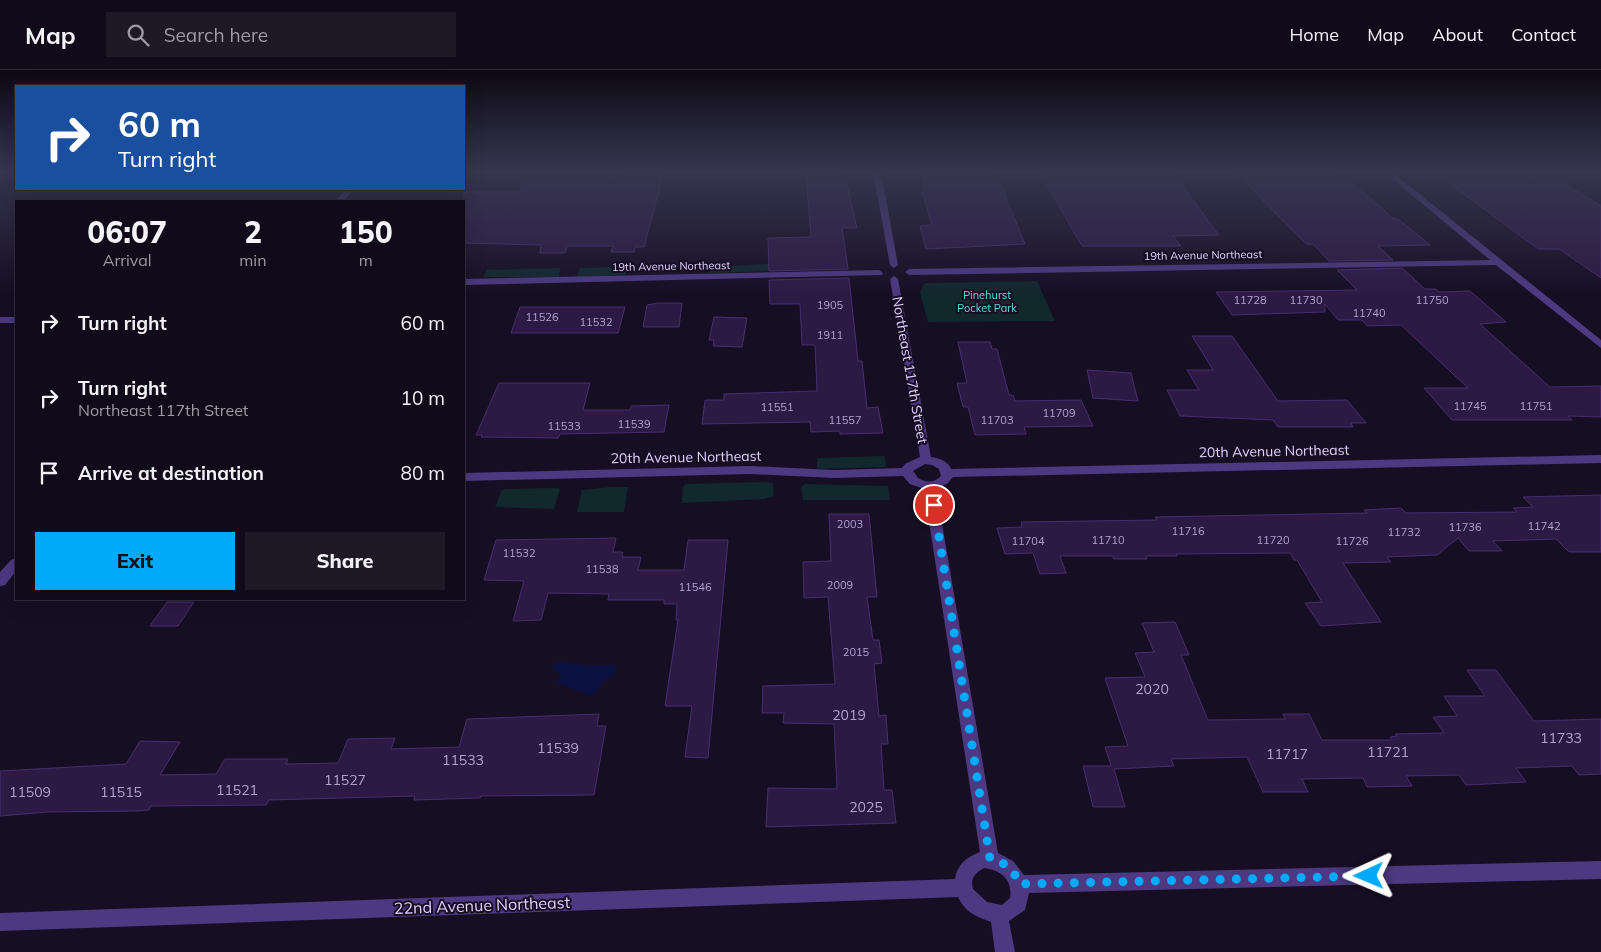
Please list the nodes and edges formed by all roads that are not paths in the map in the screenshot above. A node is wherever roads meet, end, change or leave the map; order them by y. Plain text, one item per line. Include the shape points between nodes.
1 (885, 212) edge
2 (1437, 212) edge
3 (1498, 262) junction
4 (894, 265) junction
5 (909, 272) junction
6 (879, 273) junction
7 (894, 279) junction
8 (465, 282) edge
9 (0, 320) edge
10 (15, 320) edge
11 (1601, 345) edge
12 (1601, 459) edge
13 (926, 460) junction
14 (908, 472) junction
15 (947, 473) junction
16 (465, 477) edge
17 (930, 486) junction
18 (15, 564) edge
19 (0, 581) edge
20 (990, 859) junction
21 (1601, 870) edge
22 (1020, 884) junction
23 (964, 888) junction
24 (999, 915) junction
25 (0, 922) edge
26 (1005, 952) edge

1 - 4 street
2 - 3 street
3 - 5 street, 19th Avenue Northeast
3 - 11 street
4 - 5 street
4 - 6 street via 882,267
5 - 7 street via 905,278
6 - 7 street
6 - 8 street, 19th Avenue Northeast
7 - 13 street, Northeast 117th Street
9 - 10 street
12 - 15 street, 20th Avenue Northeast
13 - 14 street via 912,463
13 - 15 street via 940,464
14 - 16 street, 20th Avenue Northeast via 834,474 750,470
14 - 17 street via 915,482
15 - 17 street via 945,480
17 - 20 street
18 - 19 street
20 - 22 street via 1009,867
20 - 23 street via 969,867 964,874
21 - 22 street
22 - 24 street via 1018,903 1012,910
23 - 24 street via 976,907 985,913
23 - 25 street, 22nd Avenue Northeast
24 - 26 street

